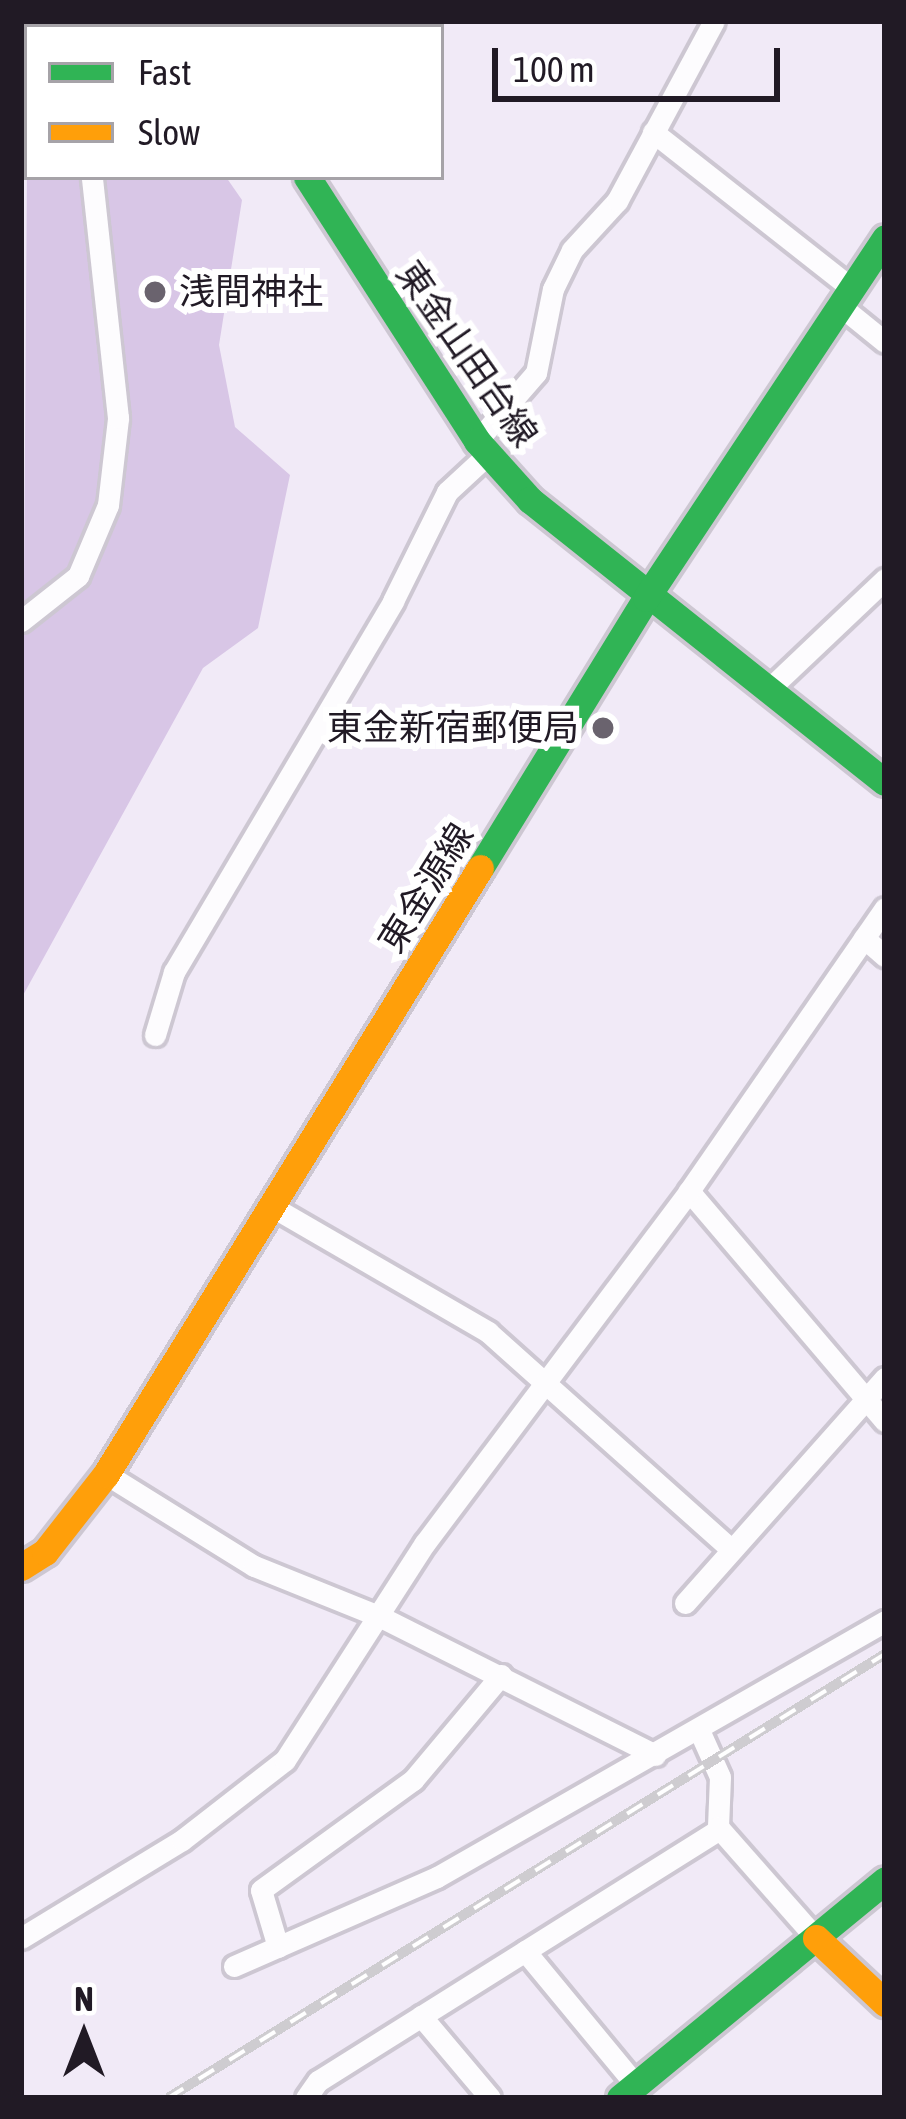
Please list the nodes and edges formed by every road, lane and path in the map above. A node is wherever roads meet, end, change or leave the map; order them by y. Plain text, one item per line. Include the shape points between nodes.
1 (714, 21) edge
2 (653, 132) junction
3 (92, 180) edge
4 (309, 180) edge
5 (885, 238) edge
6 (844, 295) junction
7 (885, 342) edge
8 (483, 447) junction
9 (885, 579) edge
10 (646, 598) junction
11 (21, 621) edge
12 (767, 692) junction
13 (885, 782) edge
14 (885, 908) edge
15 (864, 938) junction
16 (885, 956) edge
17 (155, 1036) dead end
18 (689, 1191) junction
19 (271, 1206) junction
20 (885, 1378) edge
21 (546, 1380) junction
22 (867, 1400) junction
23 (885, 1421) edge
24 (106, 1474) junction
25 (731, 1550) junction
26 (21, 1567) edge
27 (685, 1603) dead end
28 (381, 1617) junction
29 (885, 1621) edge
30 (501, 1675) junction
31 (699, 1730) junction
32 (655, 1755) junction
33 (720, 1829) junction
34 (885, 1880) edge
35 (21, 1938) edge
36 (816, 1938) junction
37 (278, 1947) junction
38 (525, 1951) junction
39 (234, 1966) dead end
40 (885, 2003) edge
41 (421, 2016) junction
42 (628, 2092) edge
43 (306, 2098) edge
44 (490, 2098) edge

1 - 2 street
2 - 6 street
2 - 8 street via 616,200 572,250 553,289 536,373
3 - 11 street via 118,418 108,505 78,576
4 - 8 main road, 東金山田台線
5 - 6 main road, 東金源線
6 - 7 street
6 - 10 main road, 東金源線
8 - 10 main road, 東金山田台線
8 - 17 street via 447,492 335,703 174,972
9 - 12 street
10 - 12 main road, 東金山田台線
10 - 19 main road, 東金源線
12 - 13 main road, 東金山田台線
14 - 15 street
15 - 16 street
15 - 18 street
18 - 21 street
18 - 22 street
19 - 21 street via 488,1332
19 - 24 main road, 東金源線
20 - 22 street
21 - 25 street
21 - 28 street via 425,1543
22 - 23 street
22 - 25 street
24 - 26 main road, 東金源線 via 51,1546
24 - 28 street via 254,1566
25 - 27 street
28 - 30 street
28 - 35 street via 285,1760 182,1840
29 - 31 street
30 - 32 street
30 - 37 street via 413,1780 261,1890
31 - 32 street
31 - 33 street via 720,1777
32 - 37 street via 437,1877
33 - 36 street
33 - 38 street
34 - 36 main road
36 - 40 main road
36 - 42 main road
37 - 39 street
38 - 41 street
38 - 42 street
41 - 43 street via 318,2081
41 - 44 street

